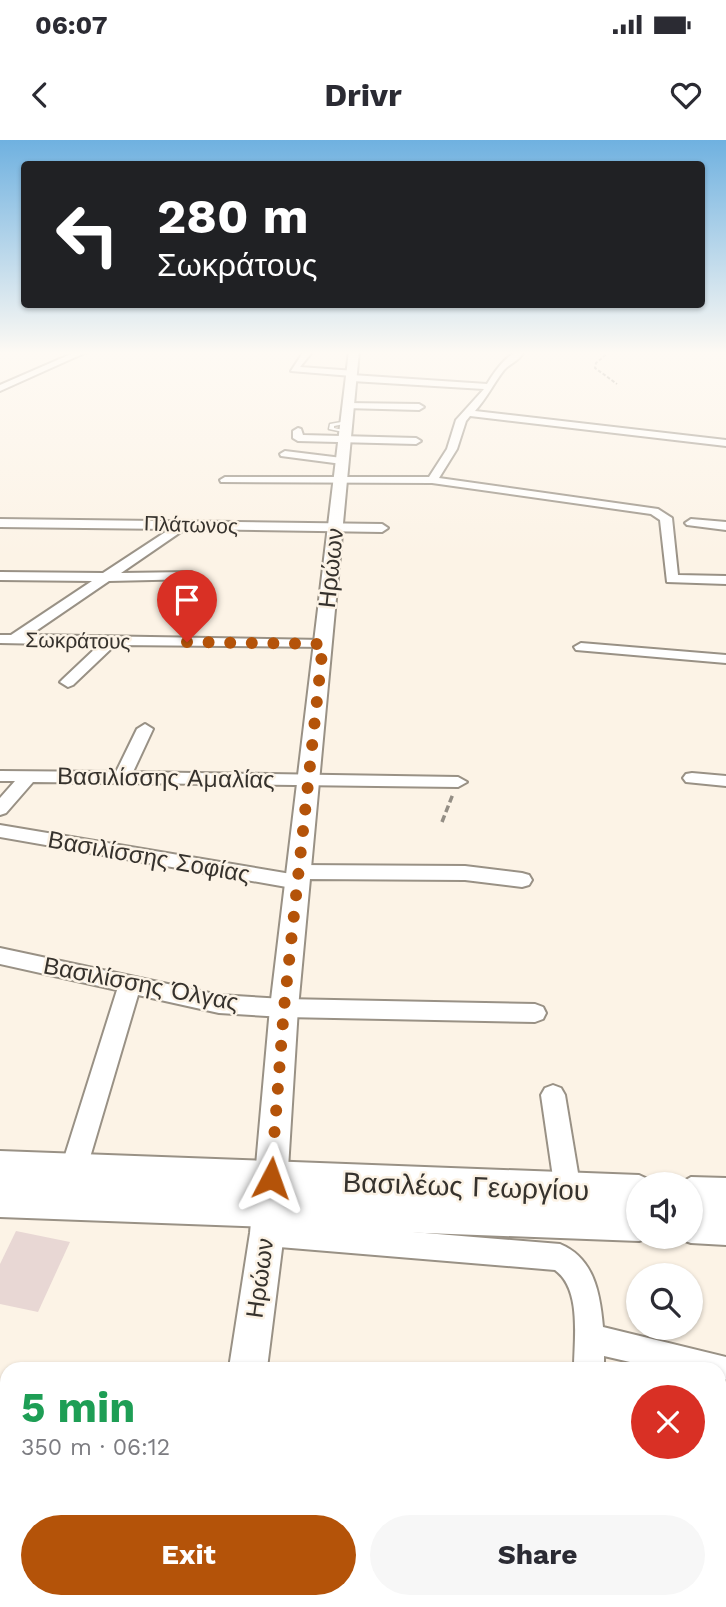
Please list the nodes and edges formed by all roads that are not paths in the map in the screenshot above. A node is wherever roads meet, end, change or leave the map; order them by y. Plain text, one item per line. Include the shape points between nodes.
1 (347, 419) edge
2 (461, 419) edge
3 (523, 419) edge
4 (298, 431) dead end
5 (416, 442) dead end
6 (726, 443) edge
7 (344, 446) junction
8 (285, 454) dead end
9 (225, 480) dead end
10 (432, 480) junction
11 (0, 523) edge
12 (691, 523) dead end
13 (182, 526) junction
14 (726, 526) edge
15 (335, 527) junction
16 (382, 528) dead end
17 (0, 576) edge
18 (191, 576) dead end
19 (105, 578) junction
20 (726, 580) edge
21 (7, 639) edge
22 (111, 641) junction
23 (323, 644) junction
24 (581, 647) dead end
25 (0, 648) edge
26 (726, 659) edge
27 (68, 682) dead end
28 (145, 729) dead end
29 (0, 776) edge
30 (29, 776) junction
31 (122, 777) junction
32 (692, 778) dead end
33 (309, 780) junction
34 (726, 781) edge
35 (458, 782) road end
36 (0, 809) edge
37 (0, 831) edge
38 (298, 877) junction
39 (522, 880) dead end
40 (0, 956) edge
41 (130, 984) junction
42 (284, 1008) junction
43 (535, 1013) dead end
44 (553, 1095) dead end
45 (0, 1168) edge
46 (73, 1171) junction
47 (568, 1191) junction
48 (626, 1193) edge
49 (703, 1195) edge
50 (726, 1196) edge
51 (0, 1199) edge
52 (269, 1208) junction
53 (626, 1222) edge
54 (703, 1225) edge
55 (726, 1226) edge
56 (589, 1338) junction
57 (249, 1362) edge
58 (589, 1362) edge
59 (689, 1362) edge

1 - 7 street, Ηρώων
2 - 10 street via 448,458
3 - 6 street
4 - 7 street via 298,438
5 - 7 street
7 - 8 street
7 - 9 street
7 - 10 street
7 - 15 street, Ηρώων
10 - 20 street via 661,513 666,518 671,579
11 - 13 street, Πλάτωνος
12 - 14 street
13 - 15 street, Πλάτωνος
13 - 19 street
15 - 16 street, Πλάτωνος
15 - 23 street, Ηρώων
17 - 19 street
18 - 19 street
19 - 21 street
21 - 22 street, Σωκράτους
21 - 25 street
22 - 23 street, Σωκράτους
22 - 27 street
23 - 33 street, Ηρώων
24 - 26 street
28 - 31 street
29 - 30 street, Βασιλίσσης Αμαλίας
30 - 31 street, Βασιλίσσης Αμαλίας
30 - 36 street
31 - 33 street, Βασιλίσσης Αμαλίας
32 - 34 street
33 - 35 street, Βασιλίσσης Αμαλίας
33 - 38 street, Ηρώων
37 - 38 street, Βασιλίσσης Σοφίας
38 - 39 street, Βασιλίσσης Σοφίας via 465,873
38 - 42 street, Ηρώων
40 - 41 street, Βασιλίσσης Όλγας
41 - 42 street, Βασιλίσσης Όλγας via 219,1004
41 - 46 street
42 - 43 street, Βασιλίσσης Όλγας
42 - 52 street, Ηρώων
44 - 47 street
45 - 46 main road, Βασιλέως Γεωργίου
46 - 52 main road, Βασιλέως Γεωργίου
47 - 48 main road, Βασιλέως Γεωργίου
47 - 52 main road, Βασιλέως Γεωργίου
49 - 50 main road
51 - 52 main road, Βασιλέως Γεωργίου
52 - 53 main road, Βασιλέως Γεωργίου
52 - 56 street via 560,1257 573,1266 582,1283
52 - 57 street, Ηρώων
54 - 55 main road
56 - 58 street
56 - 59 street

